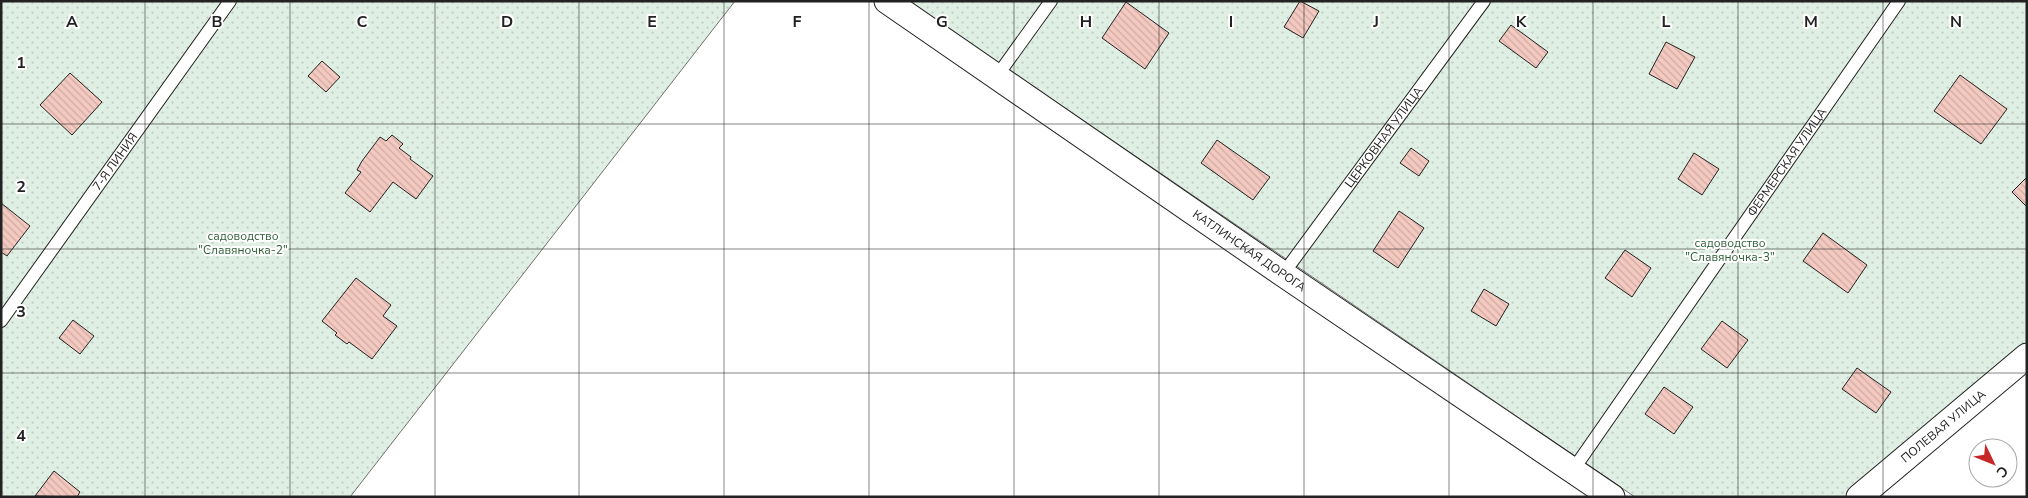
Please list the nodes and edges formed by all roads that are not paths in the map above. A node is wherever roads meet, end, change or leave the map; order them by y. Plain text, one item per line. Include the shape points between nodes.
1 (230, 1) edge
2 (888, 1) edge
3 (1052, 1) edge
4 (1484, 1) edge
5 (1899, 1) edge
6 (996, 76) junction
7 (1283, 274) junction
8 (1, 321) edge
9 (2027, 356) edge
10 (1573, 470) junction
11 (1612, 497) edge
12 (1859, 497) edge

1 - 8 lane, 7-Я ЛИНИЯ
2 - 6 street, КАТЛИНСКАЯ ДОРОГА
3 - 6 lane
4 - 7 lane, ЦЕРКОВНАЯ УЛИЦА
5 - 10 lane, ФЕРМЕРСКАЯ УЛИЦА
6 - 7 street, КАТЛИНСКАЯ ДОРОГА
7 - 10 street, КАТЛИНСКАЯ ДОРОГА
9 - 12 street, ПОЛЕВАЯ УЛИЦА
10 - 11 street, КАТЛИНСКАЯ ДОРОГА

